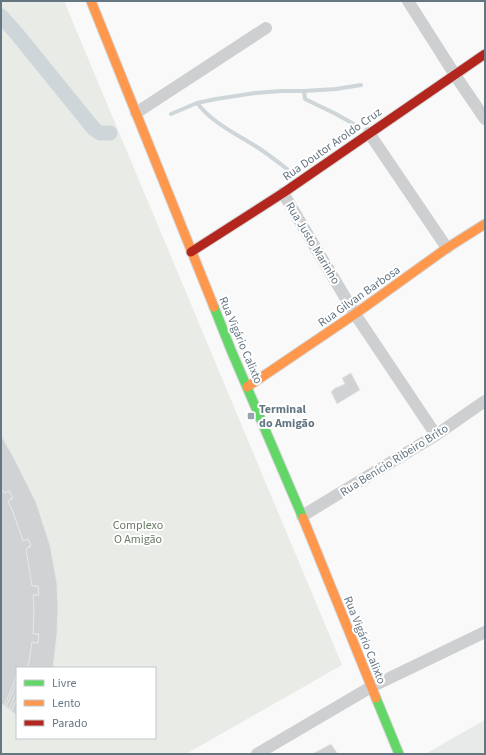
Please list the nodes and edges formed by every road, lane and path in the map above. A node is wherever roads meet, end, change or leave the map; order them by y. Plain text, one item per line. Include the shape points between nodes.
1 (91, 1) edge
2 (408, 1) edge
3 (266, 28) dead end
4 (485, 54) edge
5 (455, 75) junction
6 (136, 113) junction
7 (485, 119) edge
8 (369, 133) junction
9 (283, 193) junction
10 (485, 224) edge
11 (447, 248) junction
12 (191, 252) junction
13 (355, 314) junction
14 (247, 387) junction
15 (485, 402) edge
16 (436, 435) junction
17 (302, 516) junction
18 (485, 632) edge
19 (371, 687) junction
20 (257, 754) edge
21 (399, 754) edge

1 - 6 main road, Rua Vigário Calixto
2 - 5 street
3 - 6 street
4 - 5 main road, Rua Doutor Aroldo Cruz
5 - 7 street
5 - 8 main road, Rua Doutor Aroldo Cruz
6 - 12 main road, Rua Vigário Calixto
8 - 9 main road, Rua Doutor Aroldo Cruz
8 - 11 street
9 - 12 main road, Rua Doutor Aroldo Cruz
9 - 13 street, Rua Justo Marinho
10 - 11 main road, Rua Gilvan Barbosa
11 - 13 main road, Rua Gilvan Barbosa
12 - 14 main road, Rua Vigário Calixto
13 - 14 main road, Rua Gilvan Barbosa
13 - 16 street, Rua Justo Marinho
14 - 17 main road, Rua Vigário Calixto
15 - 16 street, Rua Benício Ribeiro Brito
16 - 17 street, Rua Benício Ribeiro Brito
17 - 19 main road, Rua Vigário Calixto
18 - 19 street
19 - 20 street
19 - 21 main road, Rua Vigário Calixto

